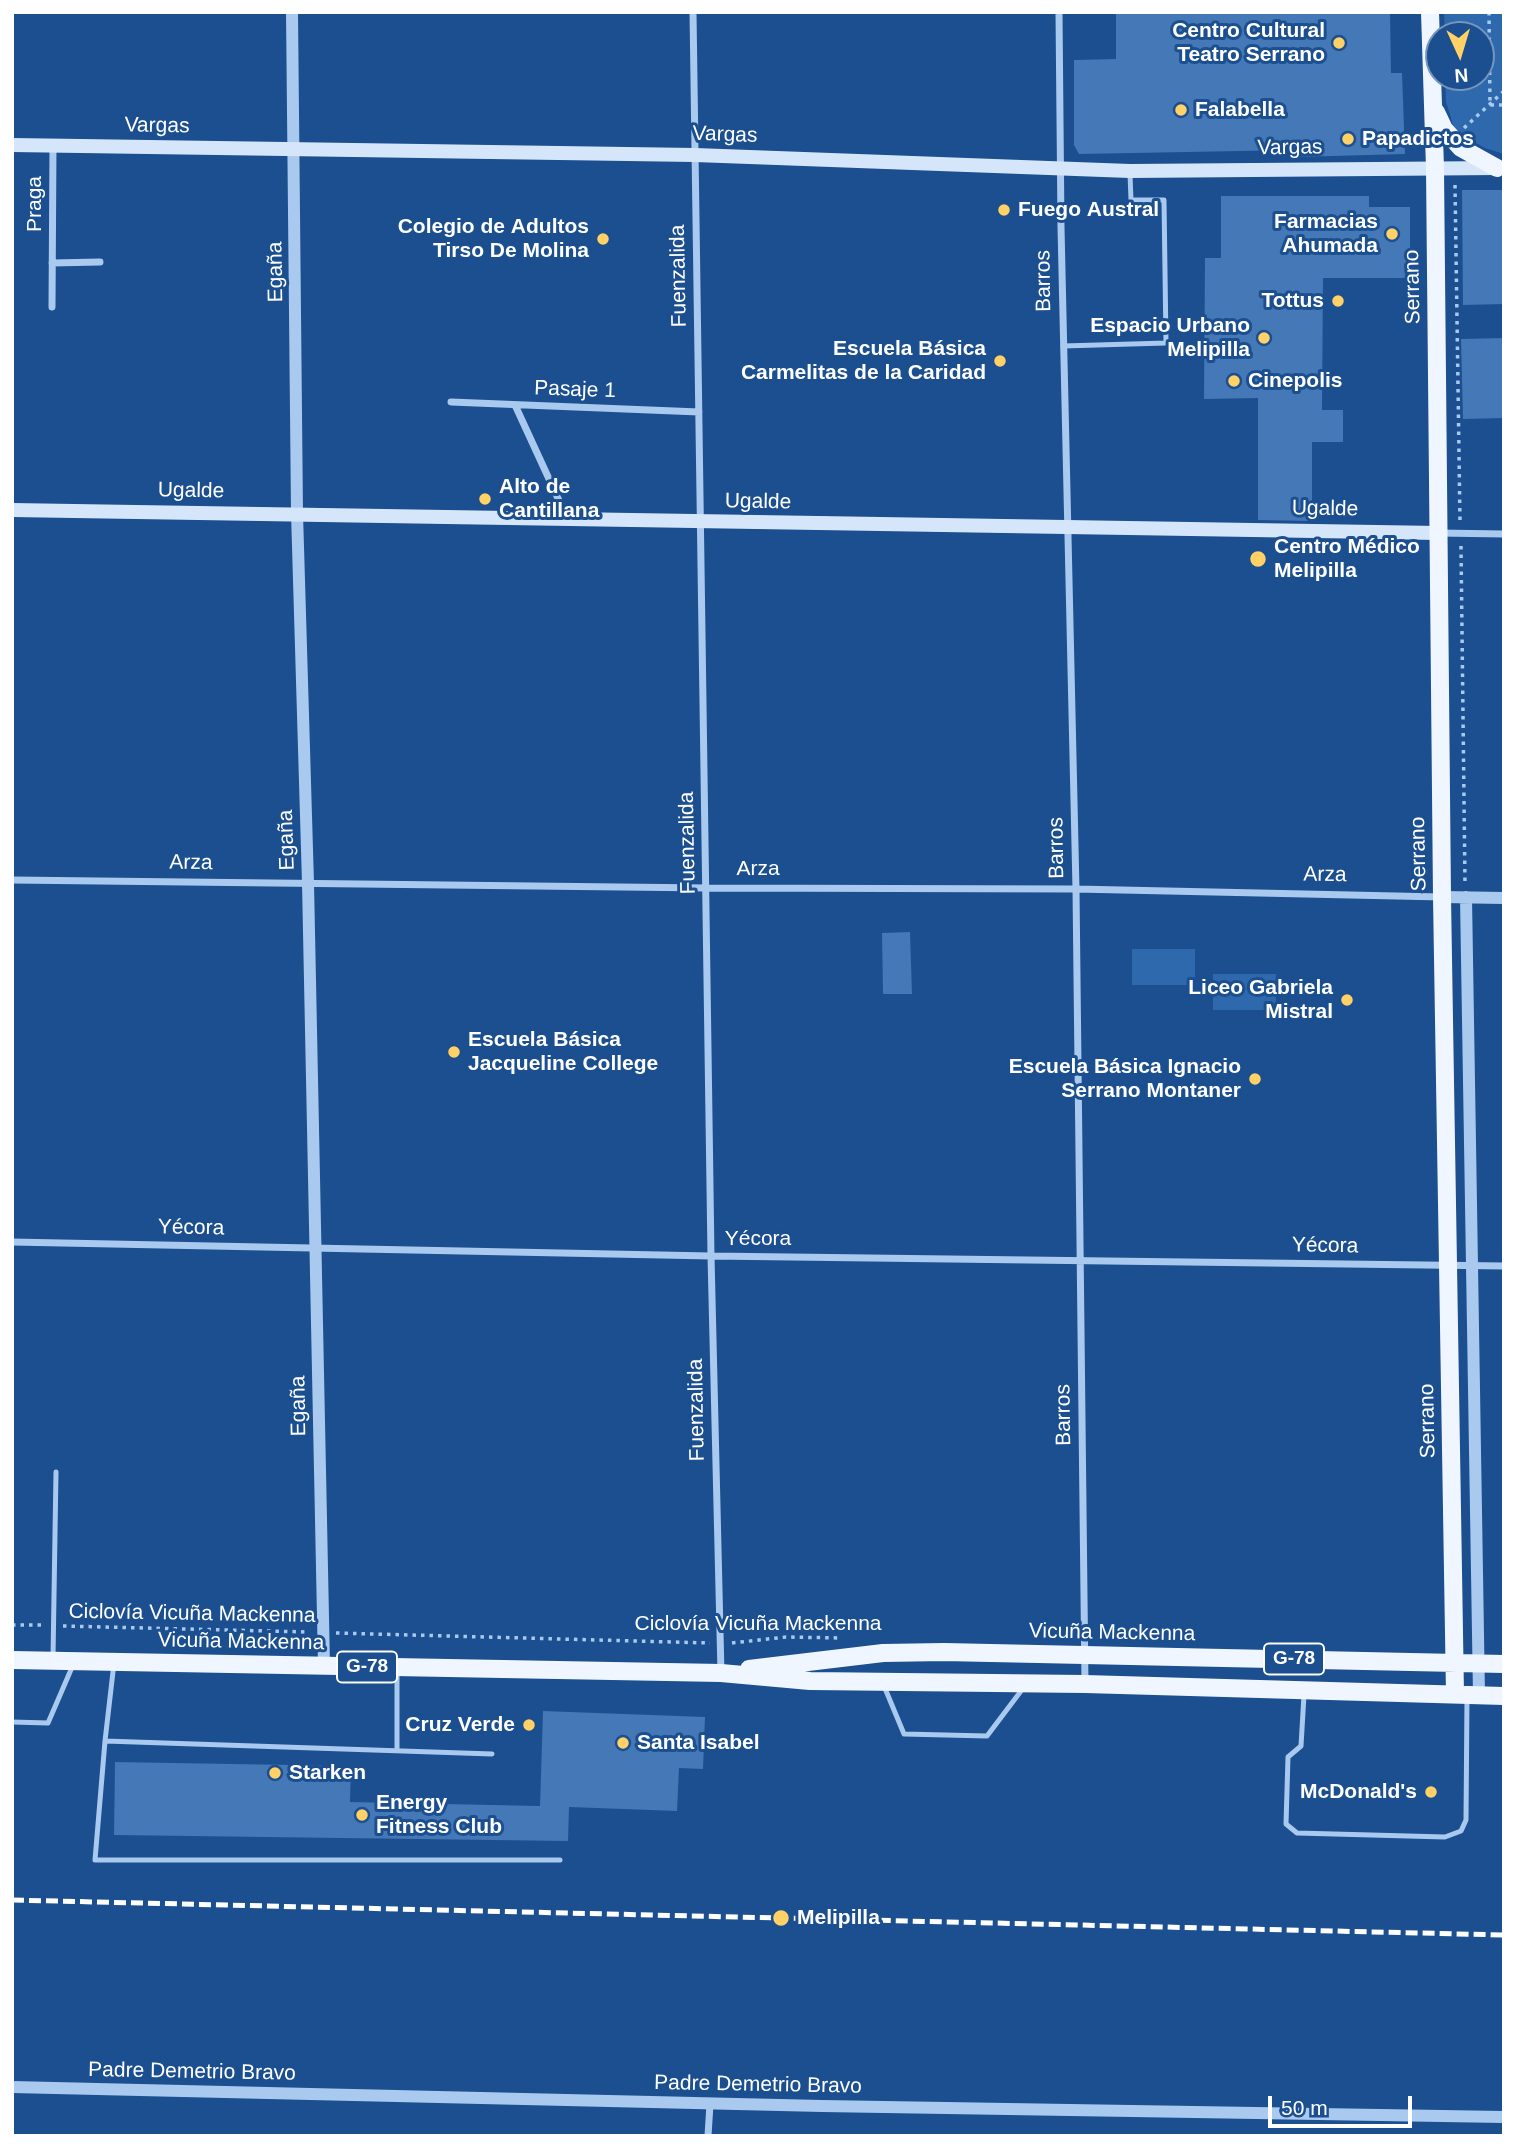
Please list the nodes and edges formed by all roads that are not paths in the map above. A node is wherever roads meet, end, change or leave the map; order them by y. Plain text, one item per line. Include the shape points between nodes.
1 (292, 12) edge
2 (693, 12) edge
3 (1059, 12) edge
4 (1430, 12) edge
5 (1433, 99) junction
6 (12, 145) edge
7 (53, 145) junction
8 (294, 149) junction
9 (695, 155) junction
10 (1435, 167) junction
11 (1060, 168) junction
12 (1500, 168) edge
13 (1130, 171) junction
14 (100, 262) dead end
15 (52, 263) junction
16 (52, 307) dead end
17 (1063, 345) junction
18 (451, 402) dead end
19 (515, 405) junction
20 (699, 412) junction
21 (12, 510) edge
22 (297, 513) junction
23 (567, 519) junction
24 (700, 522) junction
25 (1067, 528) junction
26 (1438, 533) junction
27 (1504, 534) edge
28 (12, 880) edge
29 (308, 883) junction
30 (707, 888) junction
31 (1076, 889) junction
32 (1442, 897) junction
33 (1466, 897) junction
34 (1504, 898) edge
35 (12, 1242) edge
36 (315, 1248) junction
37 (711, 1256) junction
38 (1079, 1259) junction
39 (1448, 1265) junction
40 (1472, 1265) junction
41 (1504, 1266) edge
42 (56, 1472) dead end
43 (1084, 1654) junction
44 (12, 1660) edge
45 (53, 1661) junction
46 (74, 1661) junction
47 (114, 1662) junction
48 (1455, 1663) junction
49 (1478, 1664) junction
50 (1504, 1664) edge
51 (324, 1666) junction
52 (397, 1667) junction
53 (721, 1673) junction
54 (883, 1683) junction
55 (1026, 1684) junction
56 (1085, 1684) junction
57 (1304, 1690) junction
58 (1467, 1695) junction
59 (1504, 1696) edge
60 (12, 1722) edge
61 (104, 1741) junction
62 (397, 1751) junction
63 (492, 1754) dead end
64 (560, 1860) dead end
65 (12, 2087) edge
66 (710, 2104) junction
67 (1504, 2117) edge
68 (708, 2136) edge

1 - 8 street, Egaña
2 - 9 street, Fuenzalida
3 - 11 street, Barros
4 - 5 main road, Serrano
5 - 10 main road, Serrano
5 - 12 main road via 1451,139
6 - 7 main road, Vargas
7 - 8 main road, Vargas
7 - 15 street, Praga
8 - 9 main road, Vargas
8 - 22 street, Egaña
9 - 11 main road, Vargas
9 - 20 street, Fuenzalida
10 - 12 main road, Vargas
10 - 13 main road, Vargas
10 - 26 main road, Serrano
11 - 13 main road, Vargas
11 - 17 street, Barros
13 - 17 lane via 1131,200 1164,200 1166,344
14 - 15 street, Praga
15 - 16 street, Praga
17 - 25 street, Barros
18 - 19 street, Pasaje 1
19 - 20 street, Pasaje 1
19 - 23 street
20 - 24 street, Fuenzalida
21 - 22 main road, Ugalde
22 - 23 main road, Ugalde
22 - 29 street, Egaña
23 - 24 main road, Ugalde
24 - 25 main road, Ugalde
24 - 30 street, Fuenzalida
25 - 26 main road, Ugalde
25 - 31 street, Barros
26 - 27 street, Ugalde
26 - 32 main road, Serrano
28 - 29 street, Arza
29 - 30 street, Arza
29 - 36 street, Egaña
30 - 31 street, Arza
30 - 37 street, Fuenzalida
31 - 32 street, Arza
31 - 38 street, Barros
32 - 33 street, Arza
32 - 39 main road, Serrano
33 - 34 street, Arza
33 - 40 street
35 - 36 street, Yécora
36 - 37 street, Yécora
36 - 51 street, Egaña
37 - 38 street, Yécora
37 - 53 street, Fuenzalida
38 - 39 street, Yécora
38 - 43 street, Barros
39 - 40 street, Yécora
39 - 48 main road, Serrano
40 - 41 street, Yécora
40 - 49 street
42 - 45 lane
43 - 48 main road, Vicuña Mackenna / G-78
43 - 53 main road, Vicuña Mackenna / G-78 via 883,1653
43 - 56 street, Barros
44 - 45 main road, Vicuña Mackenna / G-78
45 - 46 main road, Vicuña Mackenna / G-78
46 - 47 main road, Vicuña Mackenna / G-78
46 - 60 lane via 48,1723
47 - 51 main road, Vicuña Mackenna / G-78
47 - 61 lane
48 - 49 main road, Vicuña Mackenna / G-78
48 - 58 main road, Serrano
49 - 50 main road, Vicuña Mackenna / G-78
49 - 58 street
51 - 52 main road, Vicuña Mackenna / G-78
52 - 53 main road, Vicuña Mackenna / G-78
52 - 62 lane
53 - 54 main road, Vicuña Mackenna / G-78
54 - 55 main road, Vicuña Mackenna / G-78
54 - 55 lane via 904,1734 986,1736
55 - 56 main road, Vicuña Mackenna / G-78
56 - 57 main road, Vicuña Mackenna / G-78
57 - 58 main road, Vicuña Mackenna / G-78
57 - 58 lane via 1301,1746 1288,1757 1286,1824 1297,1833 1445,1837 1461,1830 1466,1820
58 - 59 main road, Vicuña Mackenna / G-78
61 - 62 lane
61 - 64 lane via 95,1860
62 - 63 lane
65 - 66 street, Padre Demetrio Bravo
66 - 67 street, Padre Demetrio Bravo
66 - 68 street

